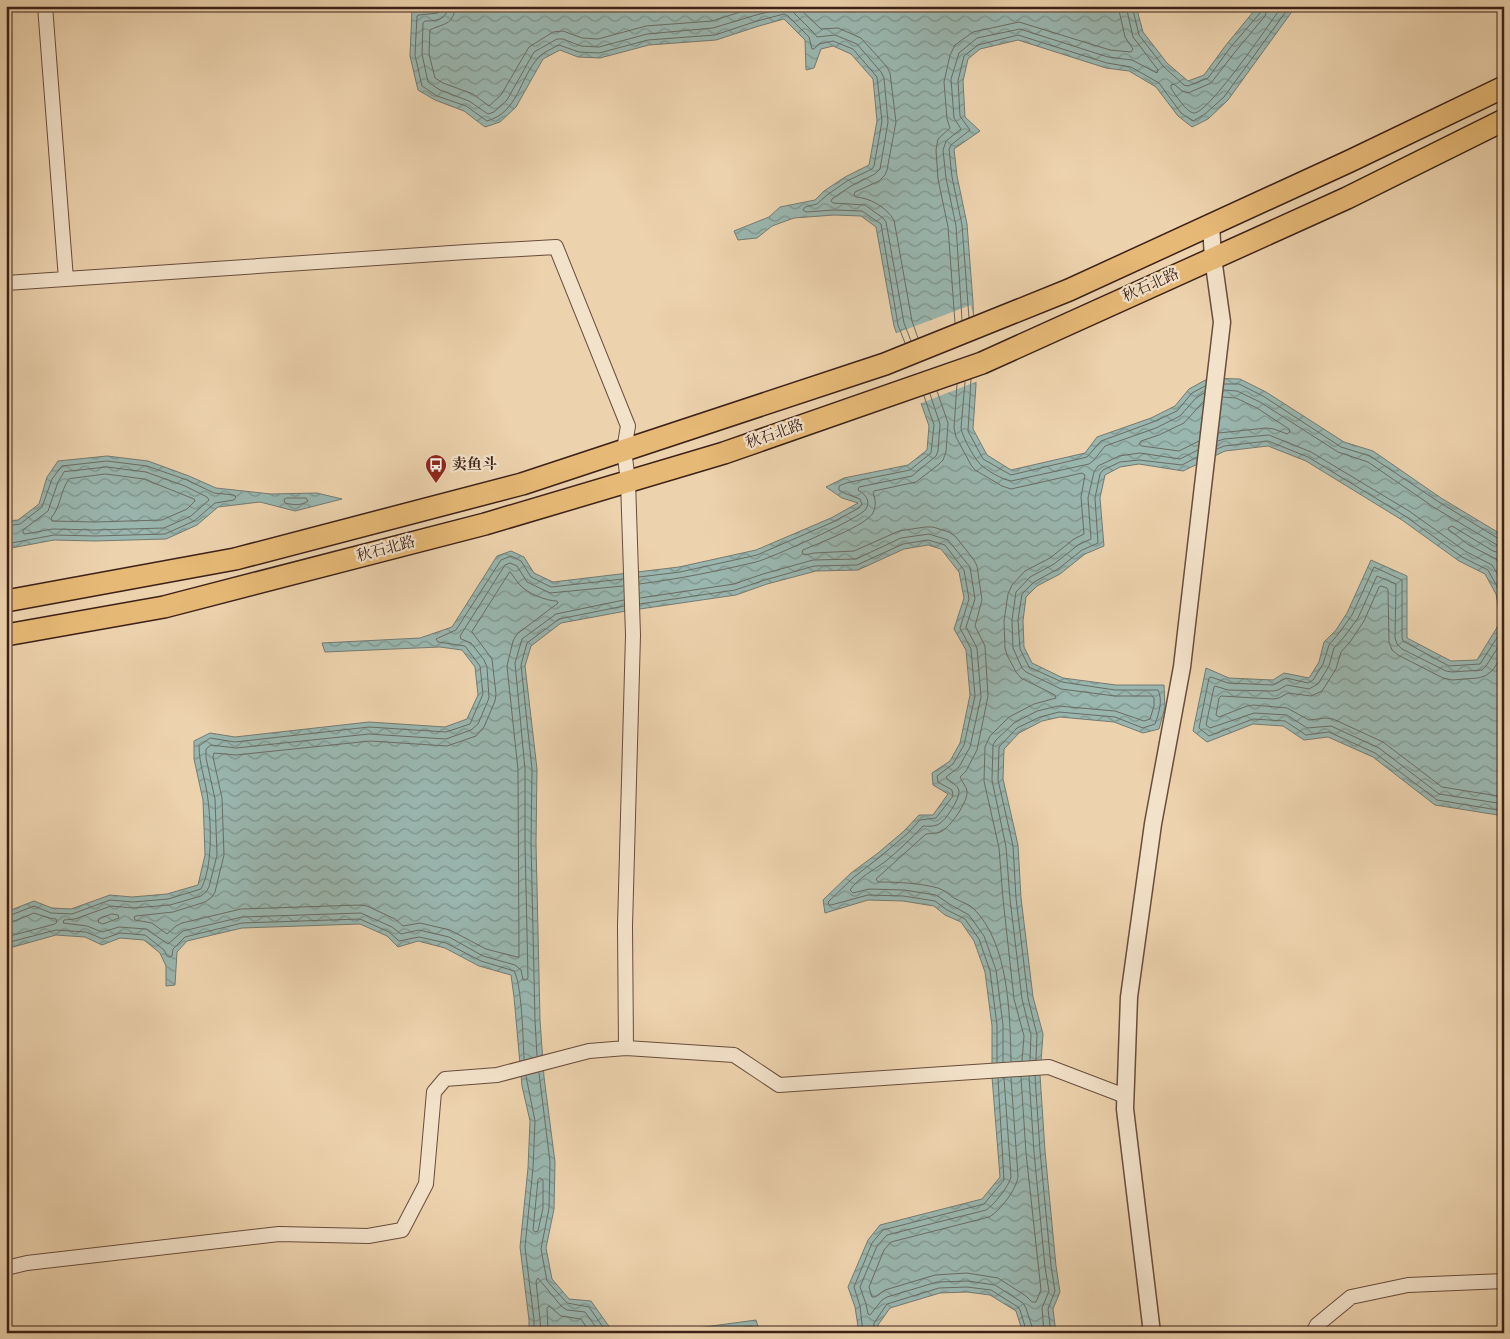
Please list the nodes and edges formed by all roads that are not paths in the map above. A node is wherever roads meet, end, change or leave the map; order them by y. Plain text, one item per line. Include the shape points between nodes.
1 (45, 6) edge
2 (1504, 87) edge
3 (1504, 120) edge
4 (1211, 225) junction
5 (1213, 258) junction
6 (66, 279) junction
7 (6, 283) edge
8 (624, 450) junction
9 (628, 481) junction
10 (6, 601) edge
11 (6, 634) edge
12 (626, 1048) junction
13 (1125, 1096) junction
14 (6, 1268) edge
15 (1504, 1281) edge
16 (1152, 1333) edge
17 (1313, 1333) edge

1 - 6 street
2 - 4 main road, 秋石北路
3 - 5 main road, 秋石北路 via 1347,198
4 - 5 street
4 - 8 main road, 秋石北路 via 1069,290 885,364
5 - 9 main road, 秋石北路 via 982,363 724,453
5 - 13 street via 1222,322 1182,667 1153,824 1129,997
6 - 7 street
6 - 8 street via 556,247 628,426
8 - 9 street
8 - 10 main road, 秋石北路 via 522,484 235,559
9 - 11 main road, 秋石北路 via 486,524 164,607
9 - 12 street via 633,635 625,926
12 - 13 street via 734,1055 779,1085 1049,1067
12 - 14 street via 589,1051 497,1075 446,1079 434,1092 426,1184 402,1230 368,1236 279,1234
13 - 16 street
15 - 17 street via 1408,1284 1351,1297 1317,1325

